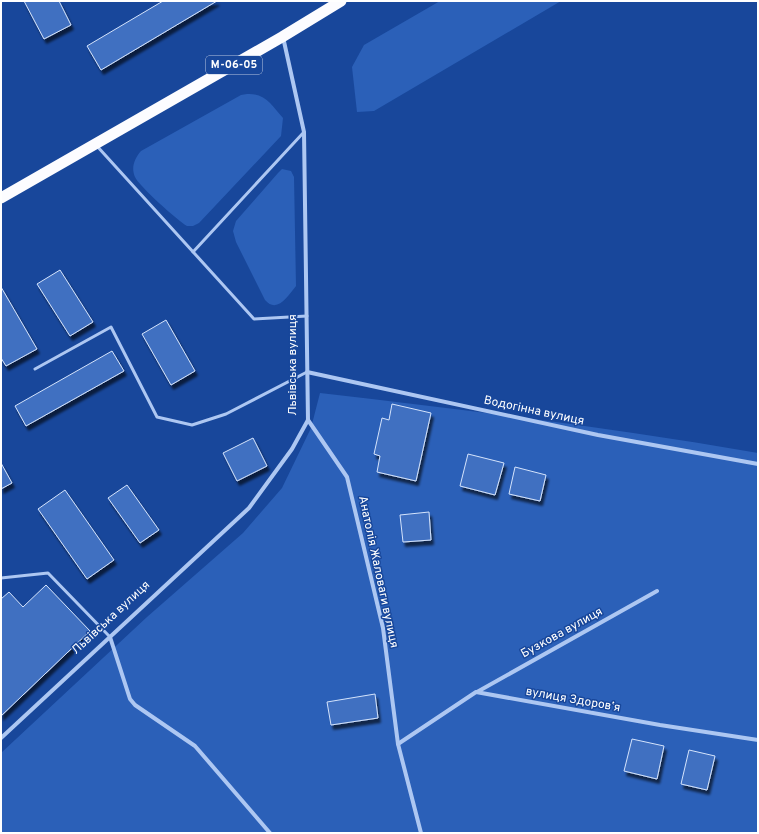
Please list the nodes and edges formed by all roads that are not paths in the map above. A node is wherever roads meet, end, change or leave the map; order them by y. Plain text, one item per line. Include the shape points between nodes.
1 (341, 1) edge
2 (282, 37) junction
3 (304, 132) junction
4 (95, 144) junction
5 (1, 198) edge
6 (193, 252) junction
7 (306, 316) junction
8 (35, 369) dead end
9 (307, 372) junction
10 (308, 420) junction
11 (758, 464) edge
12 (1, 578) edge
13 (657, 591) dead end
14 (110, 637) junction
15 (476, 692) junction
16 (1, 738) edge
17 (758, 740) edge
18 (398, 744) junction
19 (270, 833) edge
20 (421, 833) edge

1 - 2 highway, М-06-05
2 - 3 street, Львівська вулиця
2 - 4 highway, М-06-05
3 - 6 lane
3 - 7 street, Львівська вулиця
4 - 5 highway, М-06-05
4 - 6 lane
6 - 7 lane via 254,320
7 - 9 street, Львівська вулиця
8 - 9 lane via 111,327 156,417 192,425 226,414
9 - 10 street, Львівська вулиця
9 - 11 street, Водогінна вулиця via 598,435
10 - 14 street, Львівська вулиця via 292,449 249,508
10 - 18 street, Анатолія Жаловаги вулиця via 347,476 383,628
12 - 14 lane via 48,573
13 - 15 street, Бузкова вулиця
14 - 16 street, Львівська вулиця
14 - 19 street via 130,699 195,746
15 - 17 street, вулиця Здоровʼя
15 - 18 street
18 - 20 street, Анатолія Жаловаги вулиця

